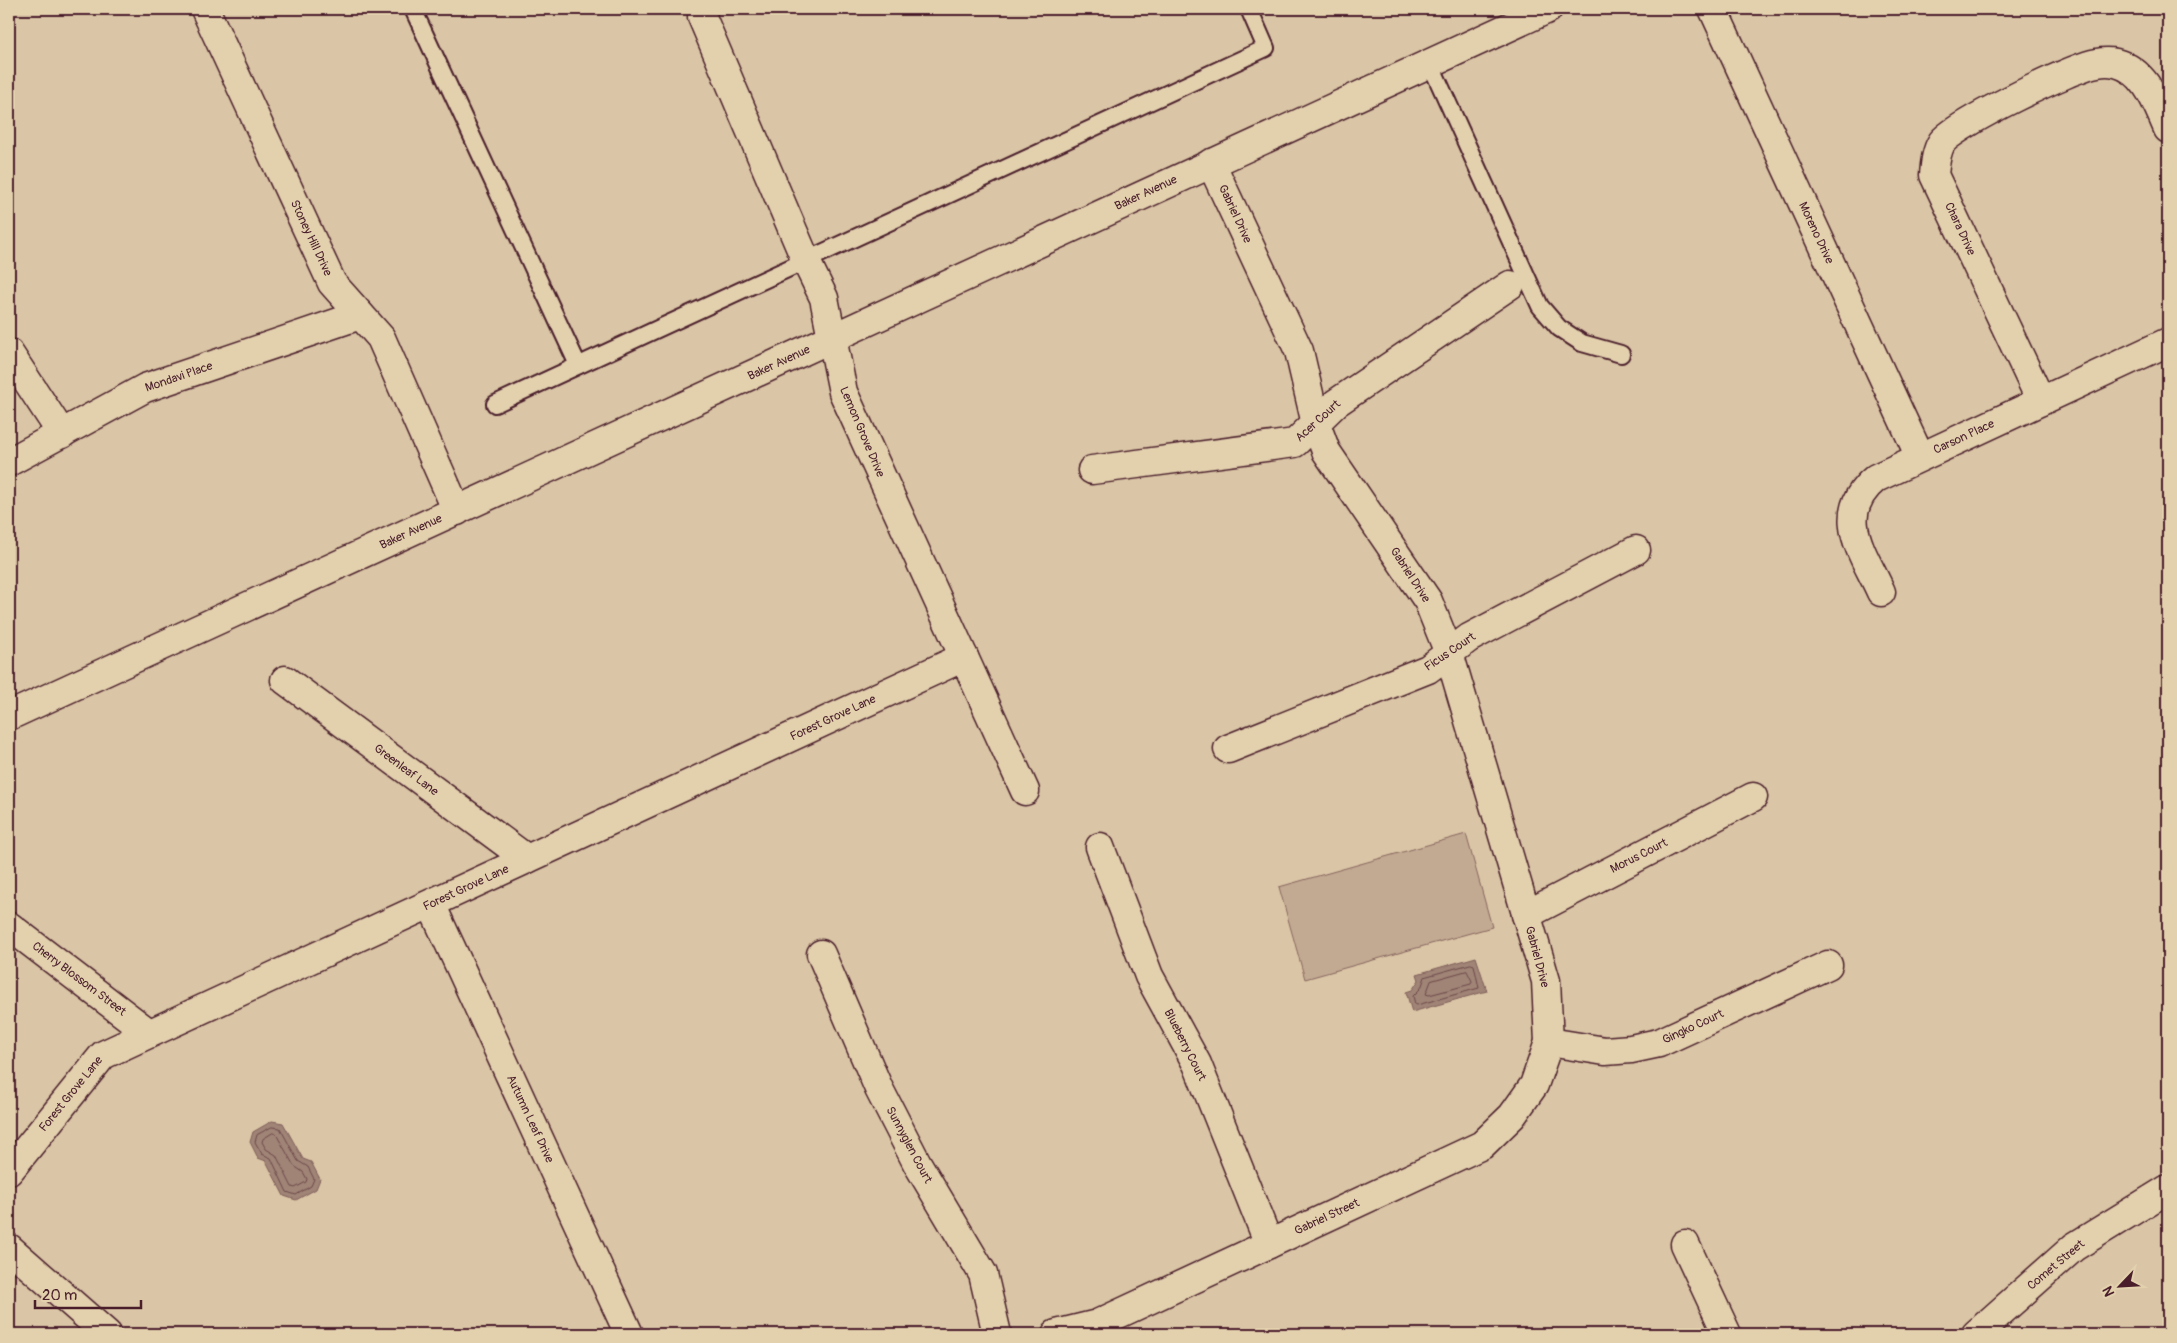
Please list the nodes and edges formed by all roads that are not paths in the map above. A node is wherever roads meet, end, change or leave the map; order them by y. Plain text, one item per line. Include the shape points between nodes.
1 (205, 9) edge
2 (414, 9) edge
3 (703, 9) edge
4 (1249, 9) edge
5 (1548, 9) edge
6 (1713, 9) edge
7 (1430, 63) junction
8 (2168, 129) edge
9 (1211, 163) junction
10 (806, 261) junction
11 (1510, 285) dead end
12 (360, 315) junction
13 (833, 338) junction
14 (2168, 342) edge
15 (9, 353) edge
16 (1621, 354) dead end
17 (578, 365) junction
18 (2041, 401) junction
19 (495, 404) dead end
20 (1316, 424) junction
21 (62, 434) junction
22 (1920, 457) junction
23 (9, 462) edge
24 (1092, 470) dead end
25 (457, 511) junction
26 (1636, 550) dead end
27 (1881, 592) dead end
28 (1449, 653) junction
29 (964, 658) junction
30 (285, 680) dead end
31 (9, 716) edge
32 (1228, 749) dead end
33 (1025, 791) dead end
34 (1753, 798) dead end
35 (1100, 848) dead end
36 (527, 859) junction
37 (431, 904) junction
38 (1526, 915) junction
39 (9, 926) edge
40 (821, 954) dead end
41 (1828, 965) dead end
42 (149, 1033) junction
43 (1549, 1042) junction
44 (9, 1171) edge
45 (2168, 1189) edge
46 (1269, 1244) junction
47 (1685, 1244) dead end
48 (9, 1248) edge
49 (107, 1334) edge
50 (629, 1334) edge
51 (997, 1334) edge
52 (1056, 1334) edge
53 (1727, 1334) edge
54 (1976, 1334) edge

1 - 12 street, Stoney Hill Drive via 332,283
2 - 17 lane
3 - 10 street, Lemon Grove Drive via 702,16
4 - 10 lane via 1266,48
5 - 7 street, Baker Avenue
6 - 22 street, Moreno Drive
7 - 9 street, Baker Avenue
7 - 16 lane via 1540,306 1559,328 1582,343
8 - 18 street, Chara Drive via 2147,84 2116,63 2098,63 2079,68 1962,125 1942,142 1934,175
9 - 13 street, Baker Avenue
9 - 20 street, Gabriel Drive via 1299,351
10 - 13 street, Lemon Grove Drive via 824,298
10 - 17 lane
11 - 20 street, Acer Court via 1336,403
12 - 21 street, Mondavi Place via 145,388
12 - 25 street, Stoney Hill Drive via 381,338
13 - 25 street, Baker Avenue
13 - 29 street, Lemon Grove Drive via 843,392
14 - 18 street, Carson Place
15 - 21 street
17 - 19 lane
18 - 22 street, Carson Place
20 - 24 street, Acer Court via 1295,443
20 - 28 street, Gabriel Drive via 1326,451 1428,601
21 - 23 street, Mondavi Place
22 - 27 street, Carson Place via 1876,478 1863,488 1856,501 1854,533
25 - 31 street, Baker Avenue
26 - 28 street, Ficus Court via 1469,638
28 - 32 street, Ficus Court via 1428,669
28 - 38 street, Gabriel Drive
29 - 33 street, Lemon Grove Drive
29 - 36 street, Forest Grove Lane
30 - 36 street, Greenleaf Lane
34 - 38 street, Morus Court
35 - 46 street, Blueberry Court via 1149,976 1197,1064
36 - 37 street, Forest Grove Lane
37 - 42 street, Forest Grove Lane
37 - 50 street, Autumn Leaf Drive
38 - 43 street, Gabriel Drive via 1546,981
39 - 42 street, Cherry Blossom Street
40 - 51 street, Sunnyglen Court via 883,1097 917,1163 982,1274
41 - 43 street, Gingko Court via 1659,1043 1605,1051
42 - 44 street, Forest Grove Lane via 103,1055
43 - 46 street, Gabriel Street via 1534,1085 1512,1116 1482,1146
45 - 54 street, Comet Street via 2074,1247
46 - 52 street, Gabriel Street via 1097,1324
47 - 53 street
48 - 49 street

